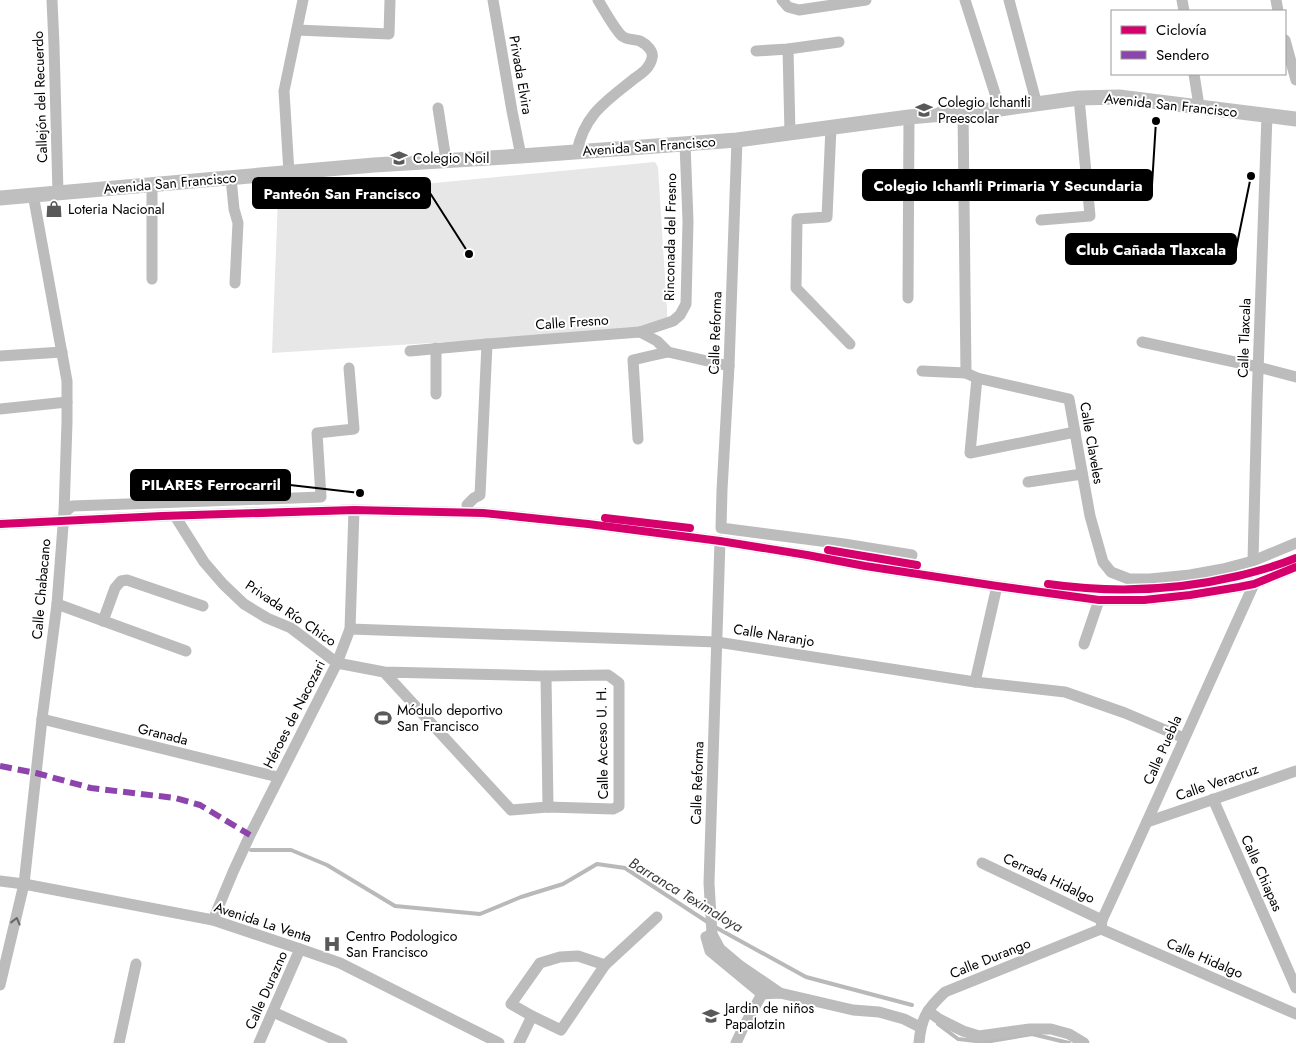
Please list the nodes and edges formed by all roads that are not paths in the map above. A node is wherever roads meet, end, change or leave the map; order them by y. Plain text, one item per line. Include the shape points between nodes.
1 (52, 0) edge
2 (303, 0) edge
3 (390, 0) edge
4 (493, 0) edge
5 (598, 0) edge
6 (782, 0) edge
7 (866, 0) edge
8 (966, 0) edge
9 (1009, 0) edge
10 (297, 30) junction
11 (839, 42) dead end
12 (1289, 42) edge
13 (788, 49) junction
14 (756, 51) dead end
15 (1194, 75) edge
16 (1296, 80) edge
17 (1079, 98) junction
18 (1036, 105) junction
19 (1199, 106) junction
20 (438, 108) dead end
21 (1000, 109) junction
22 (963, 112) junction
23 (1267, 115) junction
24 (909, 117) junction
25 (1296, 119) edge
26 (831, 127) junction
27 (790, 133) junction
28 (737, 140) junction
29 (685, 144) junction
30 (577, 152) junction
31 (521, 156) junction
32 (446, 160) junction
33 (289, 173) junction
34 (231, 178) junction
35 (152, 184) junction
36 (58, 193) junction
37 (33, 194) junction
38 (0, 198) edge
39 (1041, 220) dead end
40 (152, 279) dead end
41 (235, 283) dead end
42 (908, 298) dead end
43 (640, 332) junction
44 (1142, 342) dead end
45 (486, 344) junction
46 (850, 344) dead end
47 (436, 348) junction
48 (410, 351) dead end
49 (62, 352) junction
50 (668, 352) junction
51 (0, 356) edge
52 (729, 366) junction
53 (1258, 367) junction
54 (349, 368) dead end
55 (922, 371) dead end
56 (971, 375) junction
57 (1296, 378) edge
58 (436, 394) dead end
59 (67, 402) junction
60 (0, 409) edge
61 (1075, 432) junction
62 (638, 439) dead end
63 (1082, 474) junction
64 (1028, 482) dead end
65 (467, 505) dead end
66 (354, 510) junction
67 (175, 516) junction
68 (63, 517) junction
69 (0, 524) edge
70 (720, 541) junction
71 (1296, 543) edge
72 (912, 555) dead end
73 (1253, 562) junction
74 (1296, 567) edge
75 (1254, 584) junction
76 (997, 586) junction
77 (1098, 600) junction
78 (56, 604) junction
79 (203, 606) dead end
80 (103, 621) junction
81 (350, 629) junction
82 (717, 642) junction
83 (1084, 644) dead end
84 (186, 651) dead end
85 (337, 663) junction
86 (384, 672) junction
87 (546, 676) junction
88 (975, 682) junction
89 (42, 719) junction
90 (1184, 738) junction
91 (1296, 771) edge
92 (278, 778) junction
93 (1213, 799) junction
94 (548, 807) junction
95 (1147, 822) junction
96 (982, 863) dead end
97 (0, 881) edge
98 (24, 884) junction
99 (657, 917) dead end
100 (213, 920) junction
101 (1102, 925) junction
102 (711, 937) junction
103 (6, 939) edge
104 (300, 949) junction
105 (136, 964) dead end
106 (605, 964) junction
107 (0, 985) edge
108 (1296, 988) edge
109 (780, 993) junction
110 (762, 994) junction
111 (928, 1011) junction
112 (273, 1012) junction
113 (1296, 1014) edge
114 (532, 1016) junction
115 (920, 1027) junction
116 (119, 1043) edge
117 (259, 1043) edge
118 (342, 1043) edge
119 (499, 1043) edge
120 (519, 1043) edge
121 (736, 1043) edge
122 (919, 1043) edge
123 (1084, 1043) edge

1 - 36 street, Callejón del Recuerdo
2 - 10 street
3 - 10 street via 389,34
4 - 31 street, Privada Elvira
5 - 30 street via 622,36 651,49 653,57 648,68 590,118
6 - 7 street via 788,7 799,10
8 - 21 street
9 - 18 street
10 - 33 street via 284,91
11 - 13 street
12 - 16 street
13 - 14 street
13 - 27 street
15 - 19 street
17 - 18 street, Avenida San Francisco
17 - 19 street, Avenida San Francisco via 1119,97
17 - 39 street via 1090,216
18 - 21 street, Avenida San Francisco
19 - 23 street, Avenida San Francisco
20 - 32 street
21 - 22 street, Avenida San Francisco
22 - 24 street, Avenida San Francisco
22 - 56 street
23 - 25 street, Avenida San Francisco
23 - 53 street, Calle Tlaxcala
24 - 26 street, Avenida San Francisco
24 - 42 street
26 - 27 street, Avenida San Francisco
26 - 46 street via 827,217 797,219 796,288
27 - 28 street, Avenida San Francisco
28 - 29 street, Avenida San Francisco
28 - 52 street, Calle Reforma
29 - 30 street, Avenida San Francisco
29 - 43 street, Rinconada del Fresno via 688,221 686,304 673,320
30 - 31 street, Avenida San Francisco
31 - 32 street, Avenida San Francisco
32 - 33 street, Avenida San Francisco
33 - 34 street, Avenida San Francisco
34 - 35 street, Avenida San Francisco
34 - 41 street via 238,223
35 - 36 street, Avenida San Francisco
35 - 40 street
36 - 37 street, Avenida San Francisco
37 - 38 street, Avenida San Francisco
37 - 49 street, Calle Chabacano
43 - 45 street, Calle Fresno
43 - 50 street via 657,341
44 - 53 street
45 - 47 street, Calle Fresno
45 - 65 street via 480,495
47 - 48 street, Calle Fresno
47 - 58 street
49 - 51 street
49 - 59 street, Calle Chabacano
50 - 52 street
50 - 62 street via 633,360
52 - 72 street, Calle Reforma via 721,528
53 - 57 street
53 - 73 street, Calle Tlaxcala
54 - 68 street via 354,429 316,433 321,497 72,506
55 - 56 street
56 - 61 street, Calle Claveles via 1069,399
56 - 61 street via 970,453
59 - 60 street
59 - 68 street, Calle Chabacano
61 - 63 street, Calle Claveles
63 - 64 street
63 - 73 street, Calle Claveles via 1103,562 1110,572 1129,579 1150,579 1214,571
66 - 67 street
66 - 70 street via 483,513
66 - 81 street, Héroes de Nacozari
67 - 68 street
67 - 85 street, Privada Río Chico via 204,562 244,604 291,628
68 - 69 street
68 - 78 street, Calle Chabacano
70 - 76 street
70 - 82 street, Calle Reforma
71 - 73 street, Calle Claveles
74 - 75 street
75 - 77 street via 1144,600
75 - 90 street, Calle Puebla
76 - 77 street
76 - 88 street
77 - 83 street
78 - 80 street
78 - 89 street, Calle Chabacano
79 - 80 street via 121,580
80 - 84 street
81 - 82 street, Calle Naranjo
81 - 85 street, Héroes de Nacozari
82 - 88 street, Calle Naranjo
82 - 102 street, Calle Reforma via 709,902
85 - 86 street, Calle Acceso U. H.
85 - 92 street, Héroes de Nacozari
86 - 87 street, Calle Acceso U. H.
86 - 94 street, Calle Acceso U. H. via 511,810
87 - 94 street
87 - 94 street, Calle Acceso U. H. via 608,675 619,682 619,806 613,809
88 - 90 street, Calle Naranjo via 1065,692
89 - 92 street, Granada
89 - 98 street, Calle Chabacano
90 - 95 street, Calle Puebla
91 - 93 street, Calle Veracruz
92 - 100 street, Héroes de Nacozari via 232,872
93 - 95 street, Calle Veracruz
93 - 108 street, Calle Chiapas
95 - 101 street, Calle Puebla
96 - 101 street, Cerrada Hidalgo
97 - 98 street, Avenida La Venta
98 - 100 street, Avenida La Venta
103 -> 98 street, Calle Chabacano
99 - 106 street
100 - 104 street, Avenida La Venta
101 - 111 street, Calle Durango via 945,992
101 - 113 street, Calle Hidalgo
102 - 109 street via 739,965
102 - 110 street via 710,951
103 - 107 street, Calle Chabacano
104 - 112 street, Calle Durazno
104 - 119 street, Avenida La Venta via 340,963
105 - 116 street
106 - 114 street via 561,1030
106 - 114 street via 578,956 560,957 540,964 510,1004
109 - 110 street
109 - 115 street via 904,1018
110 - 121 street
111 - 115 street, Calle Durango
111 - 123 street via 979,1036 1051,1029
112 - 117 street, Calle Durazno
112 - 118 street
114 - 120 street
115 - 122 street, Calle Durango

